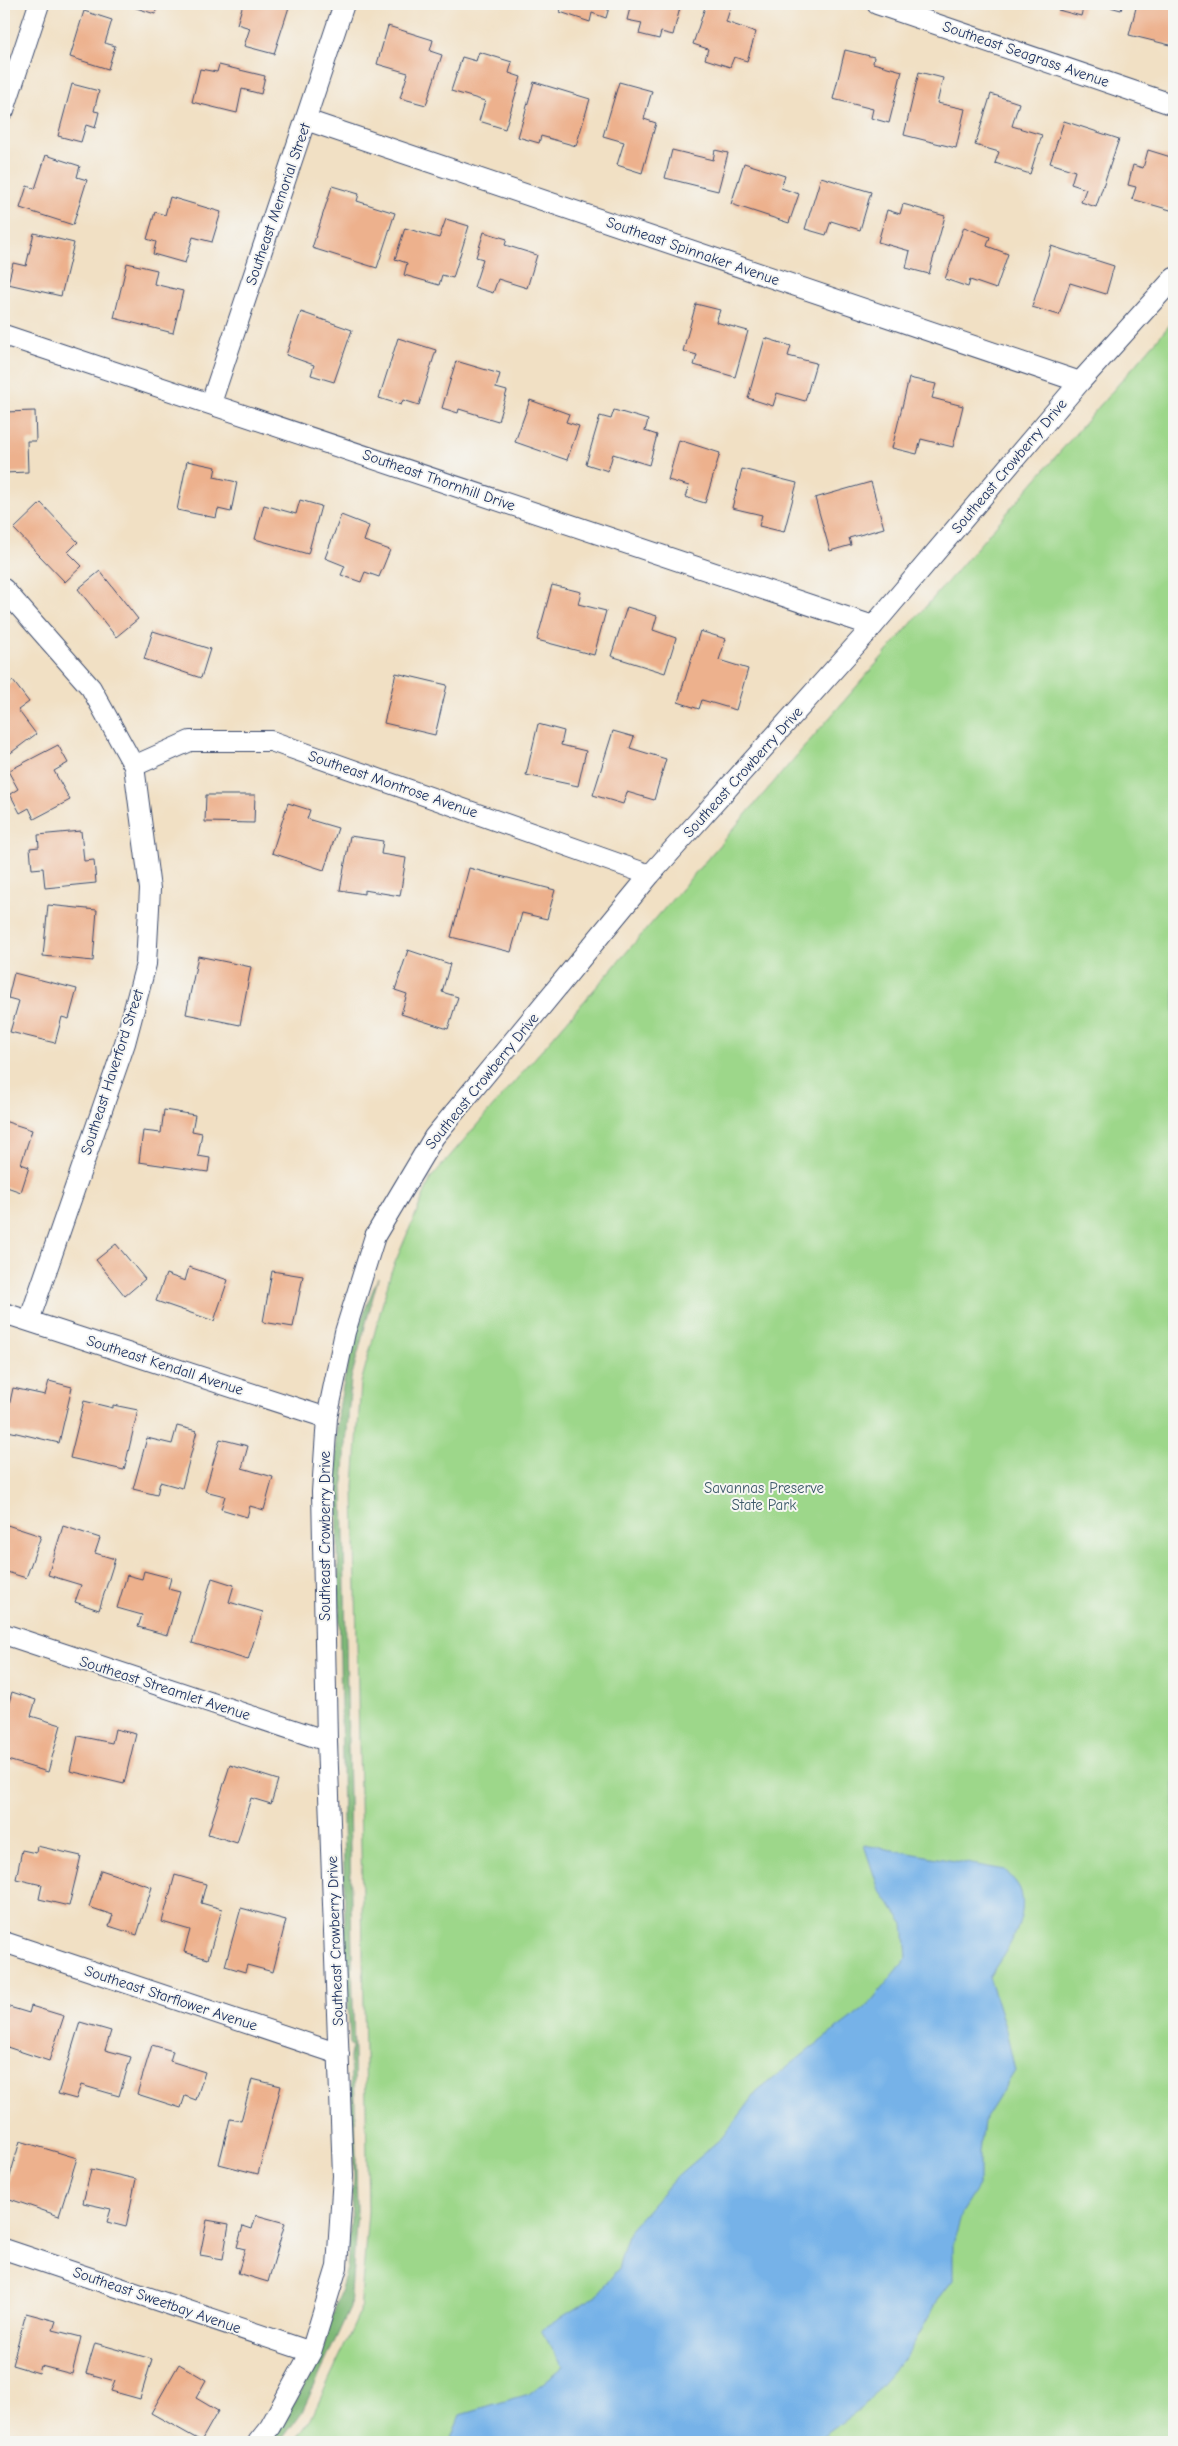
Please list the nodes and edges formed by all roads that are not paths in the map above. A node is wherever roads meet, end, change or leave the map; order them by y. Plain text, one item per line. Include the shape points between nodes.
1 (40, 4) edge
2 (344, 4) edge
3 (877, 4) edge
4 (1174, 105) edge
5 (4, 110) edge
6 (306, 120) junction
7 (1174, 278) edge
8 (4, 335) edge
9 (1080, 382) junction
10 (211, 403) junction
11 (4, 590) edge
12 (873, 626) junction
13 (134, 766) junction
14 (650, 875) junction
15 (4, 1313) edge
16 (29, 1321) junction
17 (327, 1418) junction
18 (4, 1634) edge
19 (327, 1741) junction
20 (4, 1942) edge
21 (339, 2054) junction
22 (4, 2249) edge
23 (311, 2352) junction
24 (258, 2442) edge

1 - 5 street
2 - 6 street, Southeast Memorial Street
3 - 4 street, Southeast Seagrass Avenue
6 - 9 street, Southeast Spinnaker Avenue
6 - 10 street, Southeast Memorial Street
7 - 9 street, Southeast Crowberry Drive
8 - 10 street, Southeast Thornhill Drive
9 - 12 street, Southeast Crowberry Drive
10 - 12 street, Southeast Thornhill Drive
11 - 13 street, Southeast Haverford Street via 91,688
12 - 14 street, Southeast Crowberry Drive
13 - 14 street, Southeast Montrose Avenue via 190,741 271,741
13 - 16 street, Southeast Haverford Street via 150,889 146,964 125,1043
14 - 17 street, Southeast Crowberry Drive via 434,1137 380,1227 345,1332
15 - 16 street, Southeast Kendall Avenue
16 - 17 street, Southeast Kendall Avenue
17 - 19 street, Southeast Crowberry Drive via 322,1492
18 - 19 street, Southeast Streamlet Avenue
19 - 21 street, Southeast Crowberry Drive
20 - 21 street, Southeast Starflower Avenue
21 - 23 street, Southeast Crowberry Drive via 343,2176 337,2267
22 - 23 street, Southeast Sweetbay Avenue
23 - 24 street, Southeast Crowberry Drive via 270,2427

